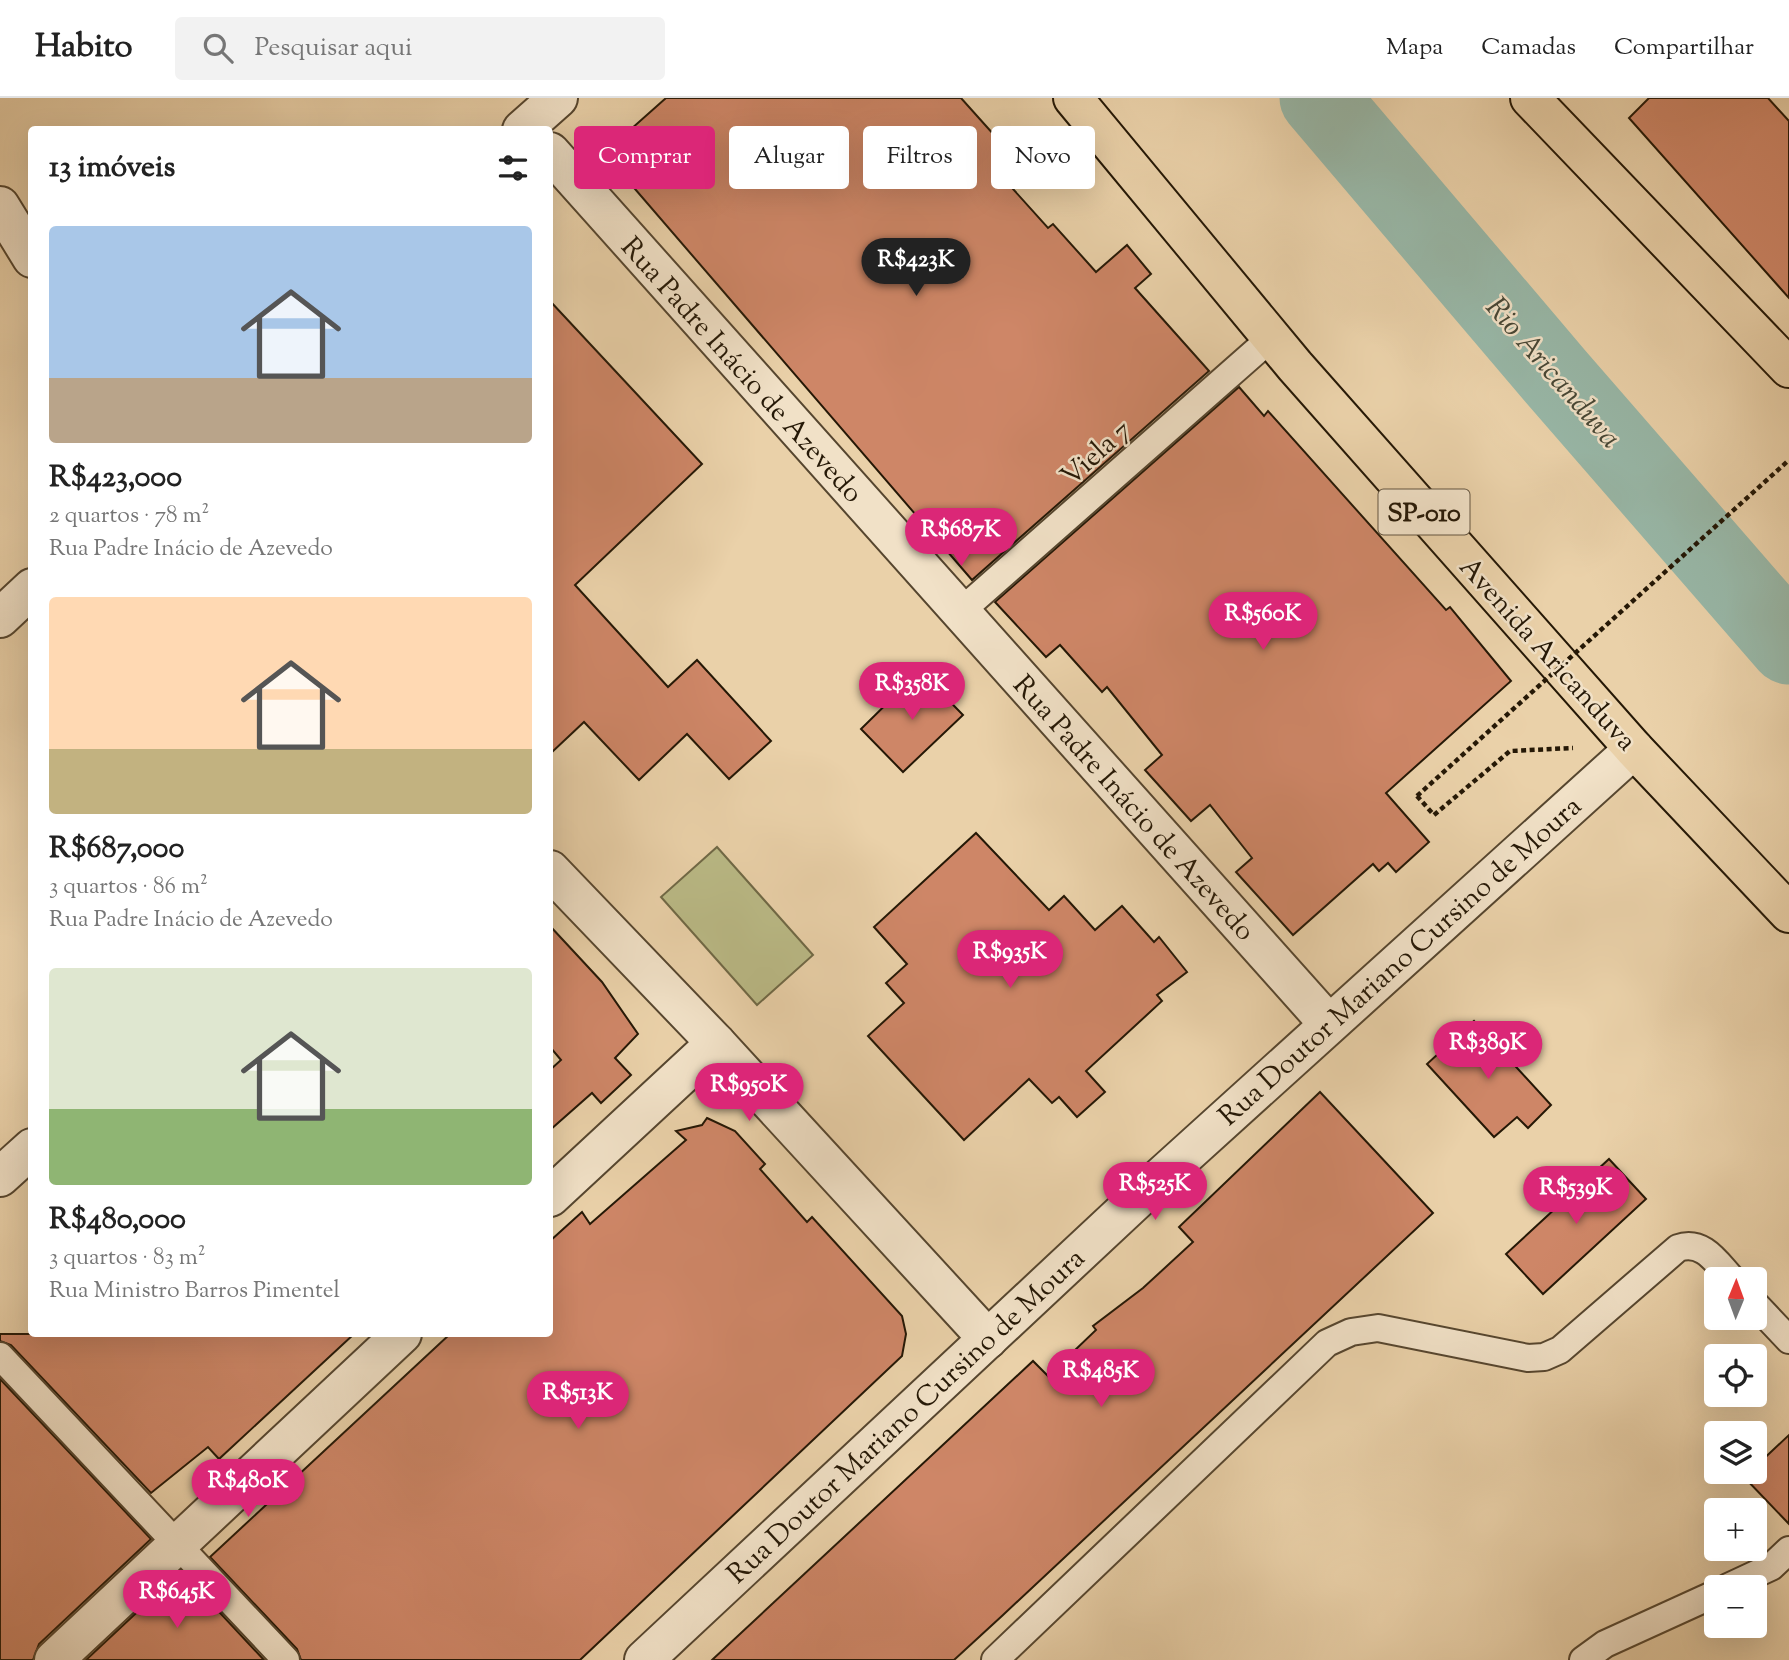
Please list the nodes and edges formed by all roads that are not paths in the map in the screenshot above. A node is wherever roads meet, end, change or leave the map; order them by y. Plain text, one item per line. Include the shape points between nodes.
1 (558, 98) edge
2 (1073, 98) edge
3 (1530, 98) edge
4 (537, 126) edge
5 (553, 159) edge
6 (0, 206) edge
7 (28, 252) edge
8 (1271, 338) junction
9 (1789, 368) edge
10 (28, 592) edge
11 (960, 612) junction
12 (0, 618) edge
13 (1634, 749) junction
14 (553, 873) edge
15 (1789, 913) edge
16 (1328, 1023) junction
17 (716, 1043) junction
18 (28, 1152) edge
19 (0, 1177) edge
20 (553, 1194) edge
21 (1720, 1267) edge
22 (1768, 1318) edge
23 (399, 1337) edge
24 (988, 1339) junction
25 (1789, 1340) edge
26 (0, 1356) edge
27 (176, 1545) junction
28 (1783, 1566) edge
29 (1759, 1575) edge
30 (1704, 1599) edge
31 (54, 1660) edge
32 (286, 1660) edge
33 (643, 1660) edge
34 (995, 1660) edge
35 (1583, 1660) edge

1 - 4 street
2 - 8 highway, Avenida Aricanduva / SP-010
3 - 9 highway
5 - 11 street, Rua Padre Inácio de Azevedo
6 - 7 street
8 - 11 lane, Viela 7
8 - 13 highway, Avenida Aricanduva / SP-010
10 - 12 street
11 - 16 street, Rua Padre Inácio de Azevedo
13 - 15 highway, Avenida Aricanduva / SP-010
13 - 16 street, Rua Doutor Mariano Cursino de Moura
14 - 17 street
16 - 24 street, Rua Doutor Mariano Cursino de Moura
17 - 20 street
17 - 24 street
18 - 19 street
21 - 34 lane via 1702,1248 1678,1248 1569,1343 1544,1357 1528,1359 1378,1328 1351,1332 1327,1343
22 - 25 lane
23 - 27 street
24 - 33 street, Rua Doutor Mariano Cursino de Moura
26 - 27 lane
27 - 31 street
27 - 32 lane
28 - 29 lane
30 - 35 lane via 1605,1644

